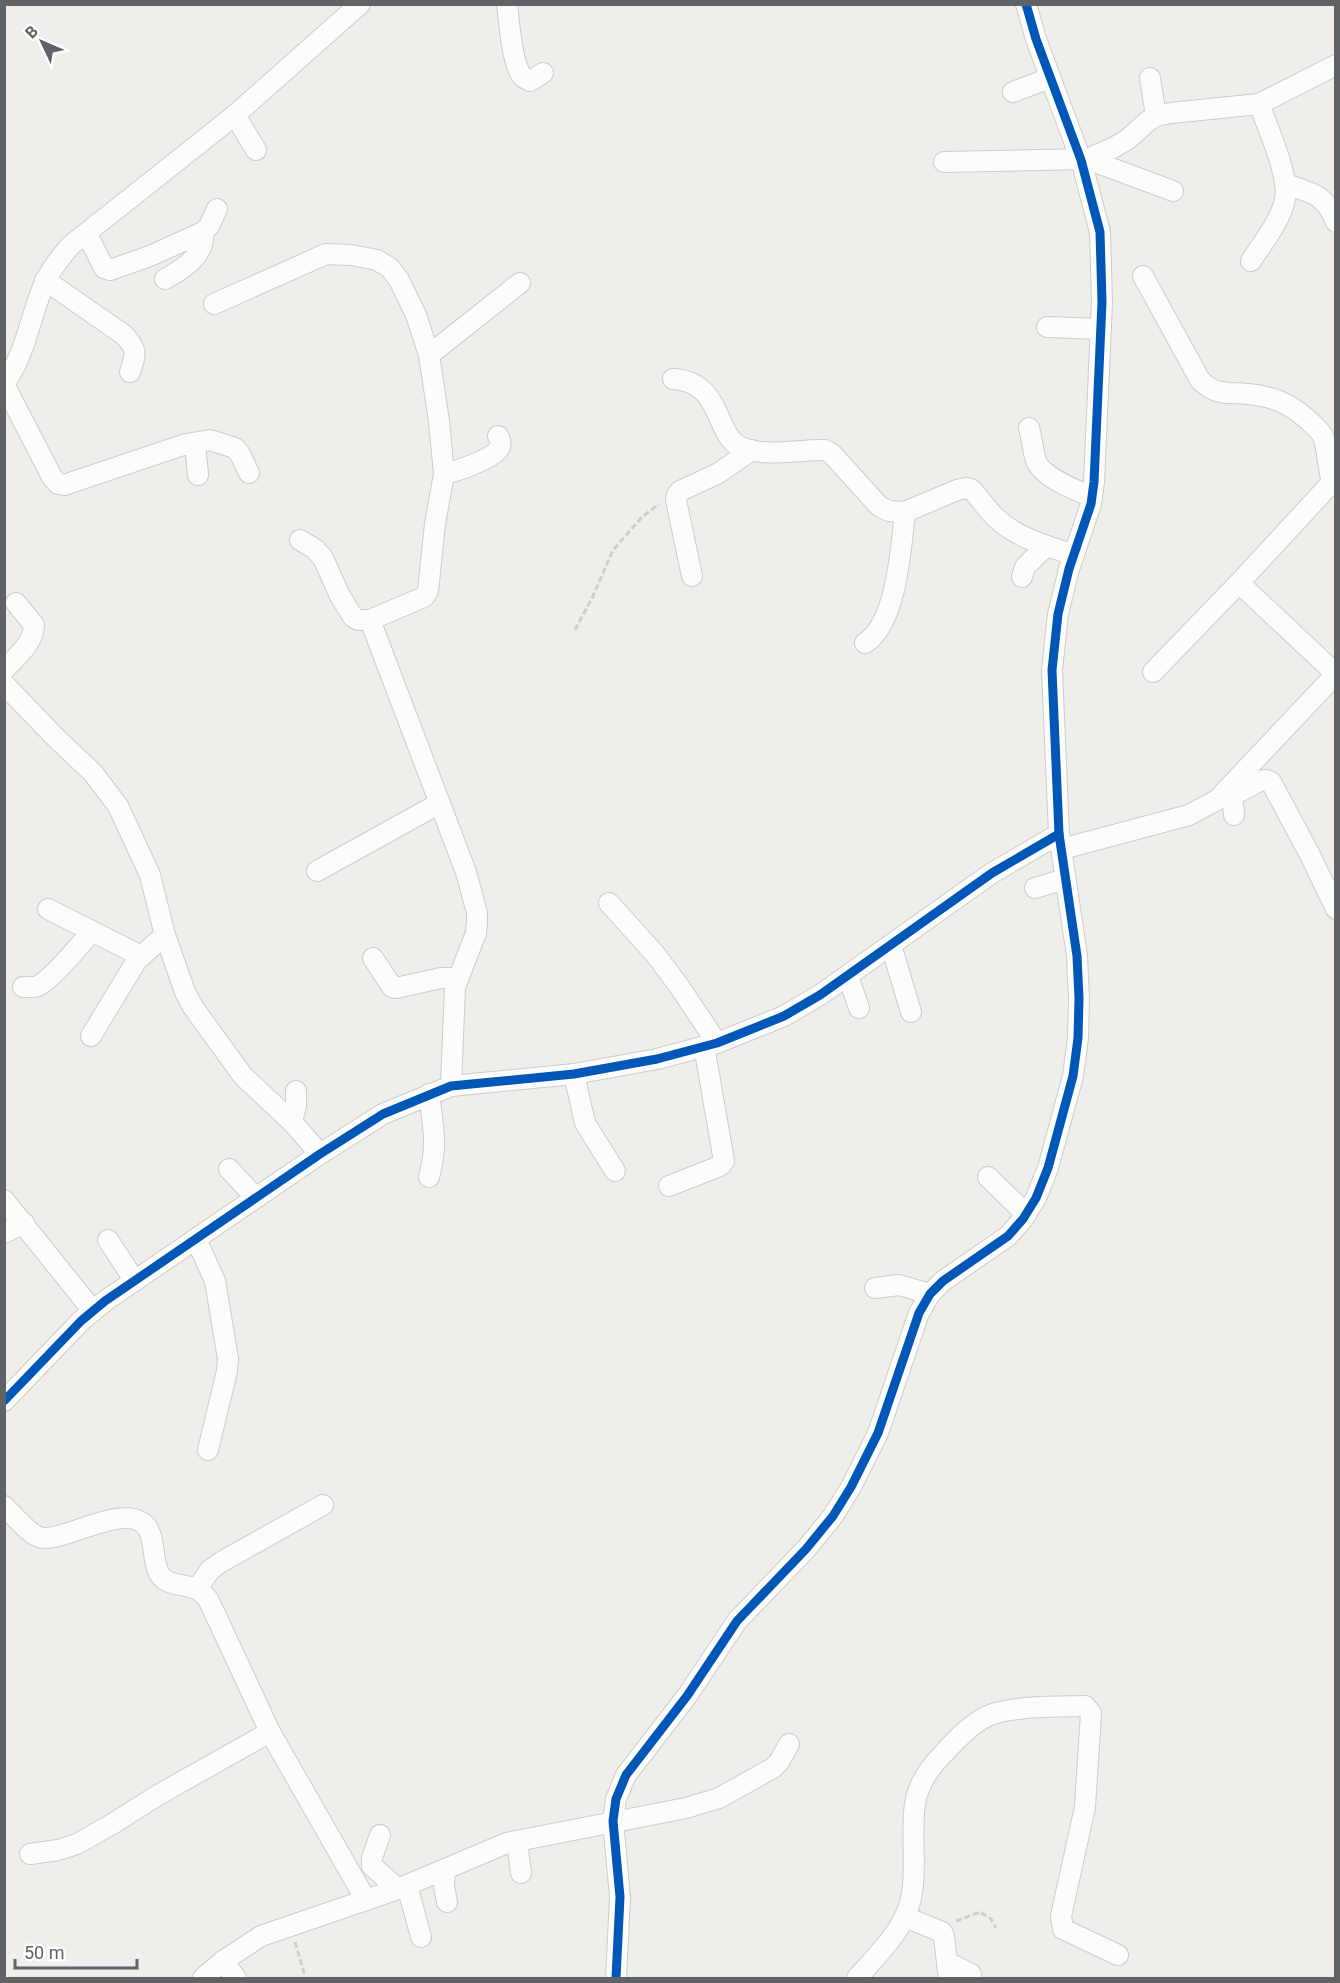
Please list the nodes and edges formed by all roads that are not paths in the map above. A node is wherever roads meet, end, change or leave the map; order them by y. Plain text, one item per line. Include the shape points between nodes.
1 (360, 4) edge
2 (507, 4) edge
3 (1026, 4) edge
4 (1335, 65) edge
5 (543, 73) dead end
6 (1050, 78) junction
7 (1150, 78) dead end
8 (1014, 92) dead end
9 (1259, 104) junction
10 (235, 115) junction
11 (1156, 117) junction
12 (255, 150) dead end
13 (1084, 159) junction
14 (944, 162) dead end
15 (1285, 184) junction
16 (1173, 191) dead end
17 (217, 209) dead end
18 (1335, 222) edge
19 (203, 232) junction
20 (87, 234) junction
21 (1251, 261) dead end
22 (1143, 276) dead end
23 (165, 279) dead end
24 (45, 280) junction
25 (520, 283) dead end
26 (214, 304) dead end
27 (1047, 327) dead end
28 (1101, 329) junction
29 (429, 355) junction
30 (130, 372) dead end
31 (673, 380) dead end
32 (4, 384) edge
33 (1029, 428) dead end
34 (498, 436) dead end
35 (195, 443) junction
36 (752, 450) junction
37 (249, 473) dead end
38 (444, 474) junction
39 (198, 475) dead end
40 (1334, 482) edge
41 (1092, 497) junction
42 (905, 512) junction
43 (300, 540) dead end
44 (1046, 546) junction
45 (1074, 555) junction
46 (692, 576) dead end
47 (1022, 577) dead end
48 (1239, 583) junction
49 (16, 603) dead end
50 (370, 620) junction
51 (865, 643) dead end
52 (4, 670) edge
53 (1153, 672) dead end
54 (1335, 674) edge
55 (4, 684) edge
56 (1227, 794) junction
57 (440, 803) junction
58 (1234, 815) dead end
59 (1061, 842) junction
60 (317, 871) dead end
61 (1065, 879) junction
62 (1035, 888) dead end
63 (609, 903) dead end
64 (48, 909) dead end
65 (1335, 909) edge
66 (92, 931) junction
67 (165, 935) junction
68 (891, 945) junction
69 (141, 956) junction
70 (373, 958) dead end
71 (848, 976) junction
72 (458, 978) junction
73 (23, 987) dead end
74 (859, 1008) dead end
75 (911, 1012) dead end
76 (91, 1036) dead end
77 (711, 1044) junction
78 (574, 1074) junction
79 (451, 1086) junction
80 (296, 1091) dead end
81 (429, 1094) junction
82 (292, 1122) junction
83 (320, 1154) junction
84 (230, 1169) dead end
85 (615, 1171) dead end
86 (429, 1177) dead end
87 (988, 1177) dead end
88 (669, 1186) dead end
89 (255, 1198) junction
90 (4, 1200) edge
91 (1026, 1214) junction
92 (24, 1224) junction
93 (4, 1233) edge
94 (196, 1239) junction
95 (108, 1240) dead end
96 (135, 1281) junction
97 (875, 1288) dead end
98 (930, 1294) junction
99 (93, 1311) junction
100 (9, 1391) edge
101 (208, 1450) dead end
102 (323, 1505) dead end
103 (4, 1506) edge
104 (197, 1589) junction
105 (270, 1732) junction
106 (789, 1744) dead end
107 (613, 1821) junction
108 (380, 1834) dead end
109 (517, 1841) junction
110 (30, 1854) dead end
111 (445, 1869) junction
112 (521, 1873) dead end
113 (403, 1887) junction
114 (366, 1900) junction
115 (447, 1902) dead end
116 (905, 1917) junction
117 (421, 1937) dead end
118 (1118, 1955) dead end
119 (222, 1961) junction
120 (970, 1974) dead end
121 (203, 1978) edge
122 (236, 1978) edge
123 (616, 1978) edge
124 (857, 1978) edge

1 - 10 street
2 - 5 street via 513,49 522,76 530,81
3 - 6 street
4 - 9 street
6 - 8 street
6 - 13 street
7 - 11 street
9 - 11 street
9 - 15 street
10 - 12 street
10 - 20 street
11 - 13 street via 1113,148
13 - 14 street
13 - 16 street
13 - 28 street via 1100,232
15 - 18 street via 1322,198
15 - 21 street via 1282,211
17 - 19 street
19 - 20 street via 110,270 104,268
19 - 23 street via 202,247 182,270
20 - 24 street via 70,246
22 - 40 street via 1200,380 1224,394 1271,398 1297,410 1323,436
24 - 30 street via 124,335 136,355
24 - 32 street via 15,370
25 - 29 street
26 - 29 street via 326,254 377,260 399,280
27 - 28 street
28 - 41 street
29 - 38 street
31 - 36 street via 694,384 708,394 732,441
32 - 35 street via 58,484
33 - 41 street via 1040,468
34 - 38 street via 500,449 493,454
35 - 37 street via 210,440 235,448
35 - 39 street
36 - 42 street via 825,450 879,506
36 - 46 street via 677,495
38 - 50 street via 428,591 424,597
40 - 48 street
41 - 45 street
42 - 44 street via 957,490 971,489 1006,526
42 - 51 street via 895,587 876,634
43 - 50 street via 323,558 353,617
44 - 45 street
44 - 47 street via 1025,567
45 - 59 street via 1058,614 1052,670
48 - 53 street
48 - 54 street
49 - 52 street via 34,625 33,633
50 - 57 street
54 - 56 street
55 - 67 street via 93,773 118,806 150,875
56 - 58 street
56 - 59 street via 1190,814
56 - 65 street via 1263,779 1271,782
57 - 60 street
57 - 72 street via 477,913 476,933
59 - 61 street
59 - 68 street via 992,873
61 - 62 street
61 - 91 street via 1077,956 1078,1038 1073,1076 1048,1168
63 - 77 street via 679,986
64 - 66 street
66 - 69 street
66 - 73 street via 45,981 35,987
67 - 69 street
67 - 82 street via 185,992 198,1015 243,1076
68 - 71 street
68 - 75 street
69 - 76 street
70 - 72 street via 396,988
71 - 74 street
71 - 77 street via 784,1016
72 - 79 street
77 - 78 street via 657,1059
77 - 88 street via 724,1161
78 - 79 street
78 - 85 street via 585,1123
79 - 81 street
80 - 82 street
81 - 83 street via 382,1114
81 - 86 street via 435,1144
82 - 83 street
83 - 89 street
84 - 89 street
87 - 91 street
89 - 94 street
90 - 92 street
91 - 98 street via 1008,1236
92 - 93 street
92 - 99 street
94 - 96 street
94 - 101 street via 215,1281 228,1359
95 - 96 street
96 - 99 street
97 - 98 street via 899,1285
98 - 107 street via 919,1312 878,1433 851,1487 806,1550 737,1622 626,1775 616,1799
99 - 100 street
102 - 104 street via 221,1562
103 - 104 street via 38,1538 130,1517 143,1522 150,1530 159,1573 165,1580
104 - 105 street via 209,1601
105 - 110 street via 76,1844
105 - 114 street
106 - 107 street via 772,1768 718,1798
107 - 109 street
107 - 123 street via 620,1897
108 - 113 street via 372,1866
109 - 111 street
109 - 112 street
111 - 113 street
111 - 115 street
113 - 114 street
113 - 117 street
114 - 119 street via 261,1936
116 - 118 street via 912,1886 915,1803 927,1771 959,1737 991,1715 1085,1706 1091,1713 1085,1807 1061,1923 1063,1929
116 - 120 street via 938,1929 944,1936 947,1967
116 - 124 street
119 - 121 street
119 - 122 street

